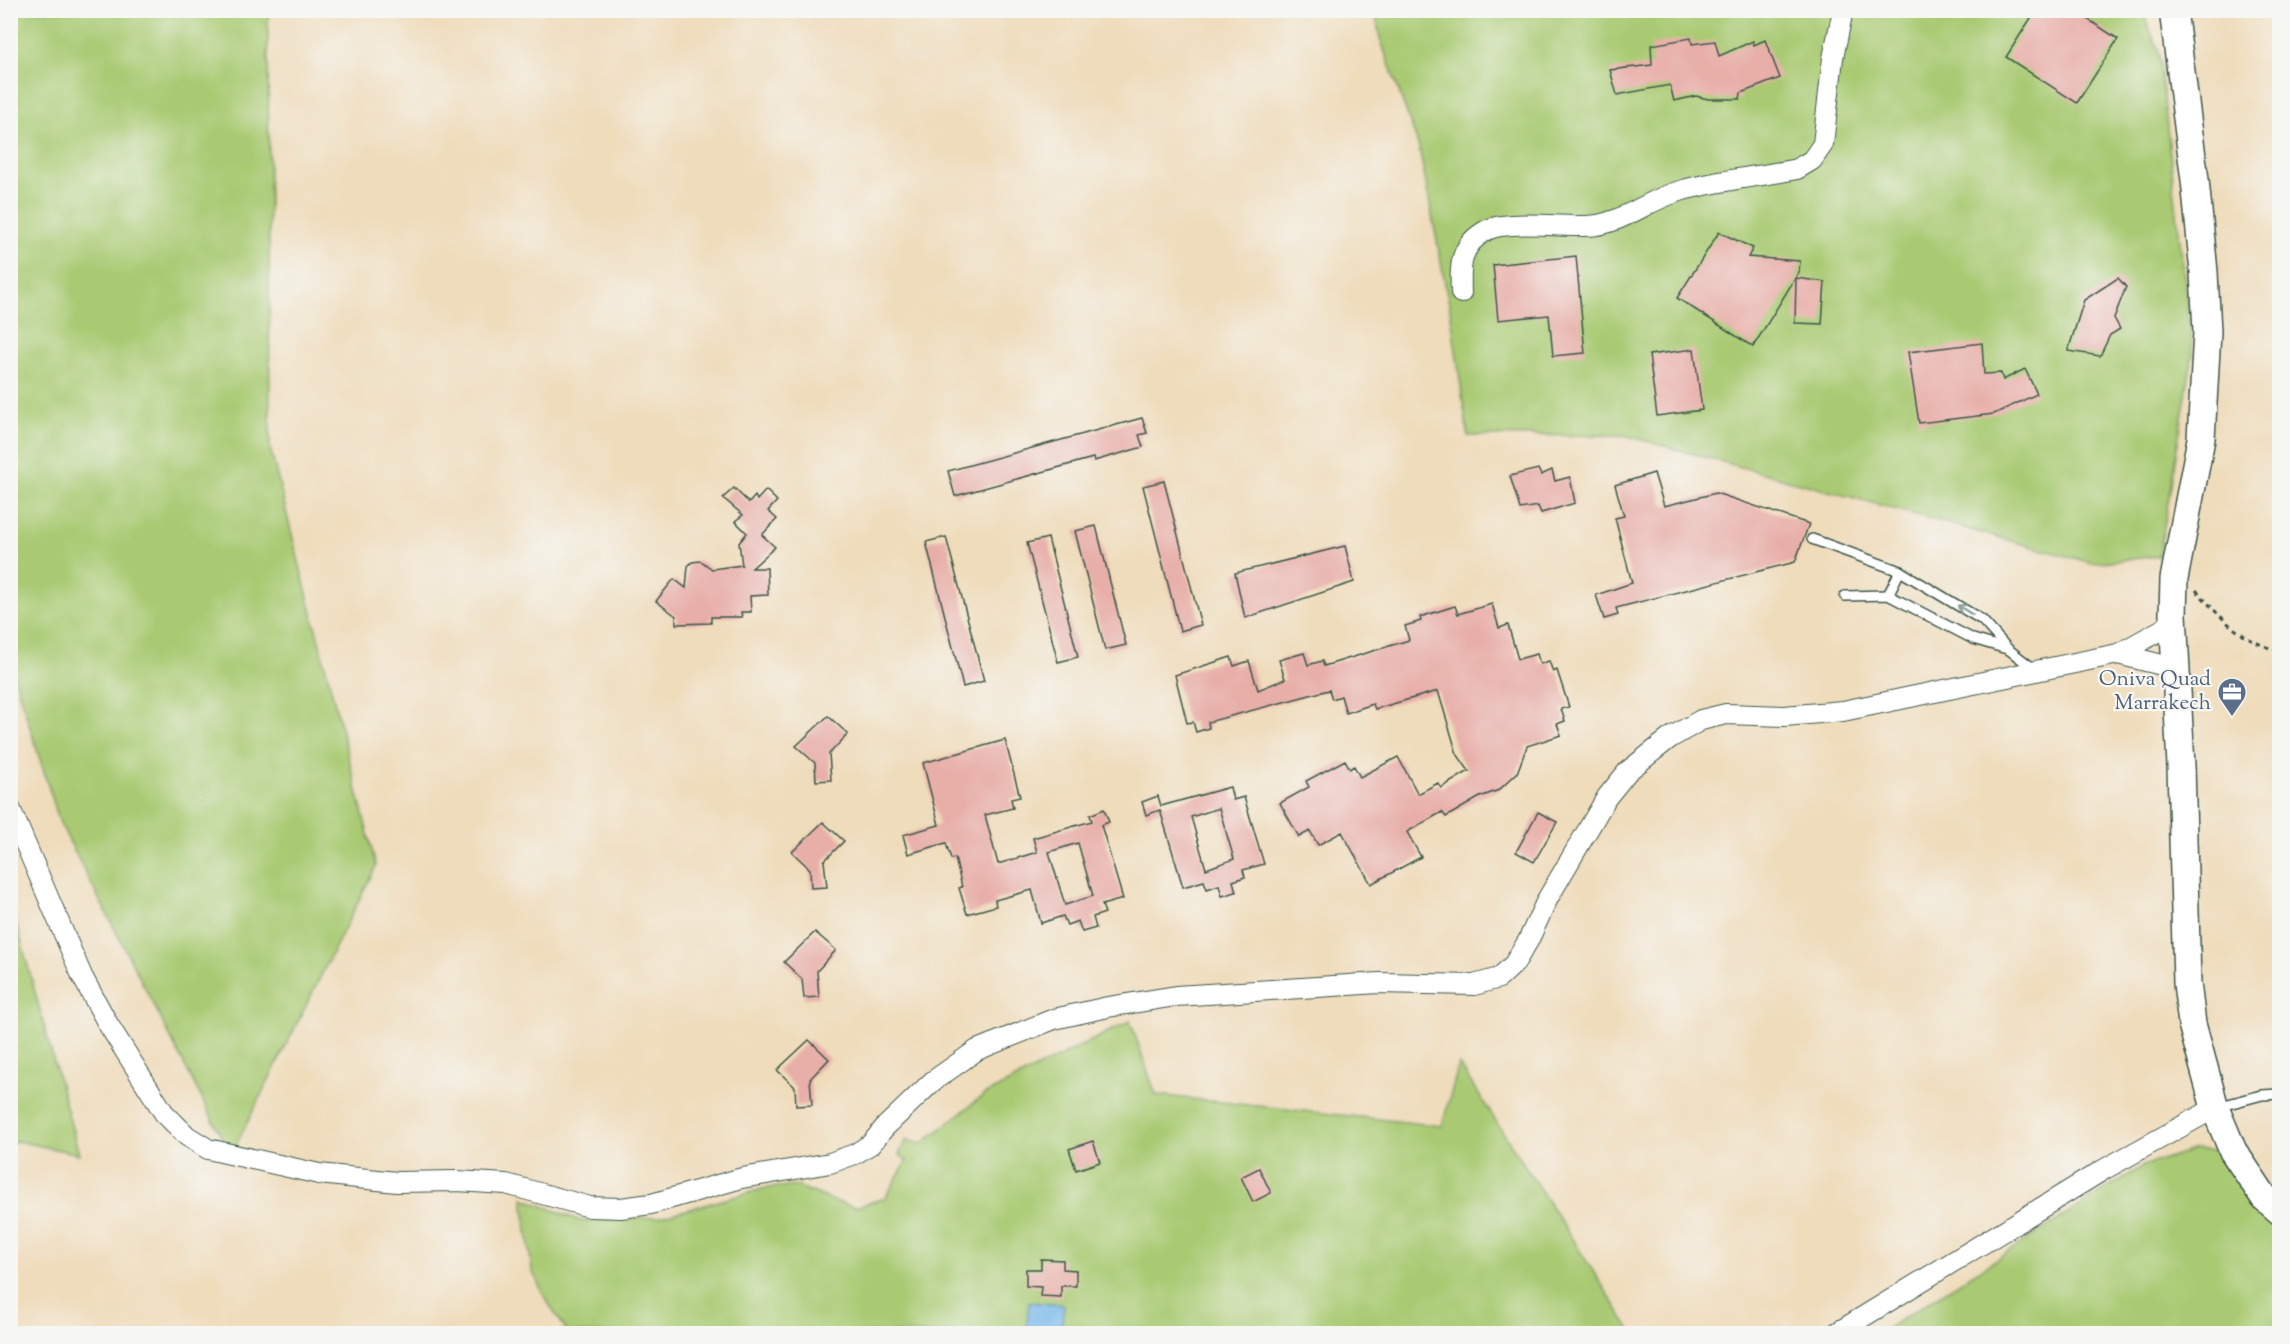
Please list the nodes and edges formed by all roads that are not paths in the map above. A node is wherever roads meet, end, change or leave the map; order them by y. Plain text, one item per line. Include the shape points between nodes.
1 (1843, 10) edge
2 (2173, 10) edge
3 (1461, 293) dead end
4 (1812, 539) dead end
5 (1900, 571) junction
6 (1888, 595) junction
7 (1845, 596) dead end
8 (2172, 624) junction
9 (2008, 649) junction
10 (2118, 654) junction
11 (2174, 668) junction
12 (2036, 671) junction
13 (10, 808) edge
14 (2280, 1094) edge
15 (2215, 1108) junction
16 (2280, 1211) edge
17 (1835, 1334) edge

1 - 3 street via 1823,144 1812,159 1797,169 1678,191 1614,221 1590,226 1488,229 1467,249 1460,265
2 - 8 street via 2195,180 2207,332 2201,439 2176,567
4 - 5 lane
5 - 6 lane
9 -> 5 lane via 1982,621
6 - 7 lane
6 - 9 lane via 1972,639
8 - 10 street
8 - 11 street
9 - 12 lane
10 - 11 street
10 - 12 street
11 - 15 street via 2187,983 2192,1024
12 - 13 street via 1815,715 1726,714 1701,720 1670,738 1628,771 1614,788 1548,898 1528,941 1514,964 1499,978 1474,985 1360,983 1176,996 1054,1019 977,1050 933,1081 871,1144 855,1154 830,1163 742,1178 621,1209 590,1207 506,1184 398,1182 319,1174 208,1149 187,1136 164,1113 82,976
14 - 15 lane
15 - 16 street via 2233,1151 2264,1197
15 - 17 street via 2103,1170

